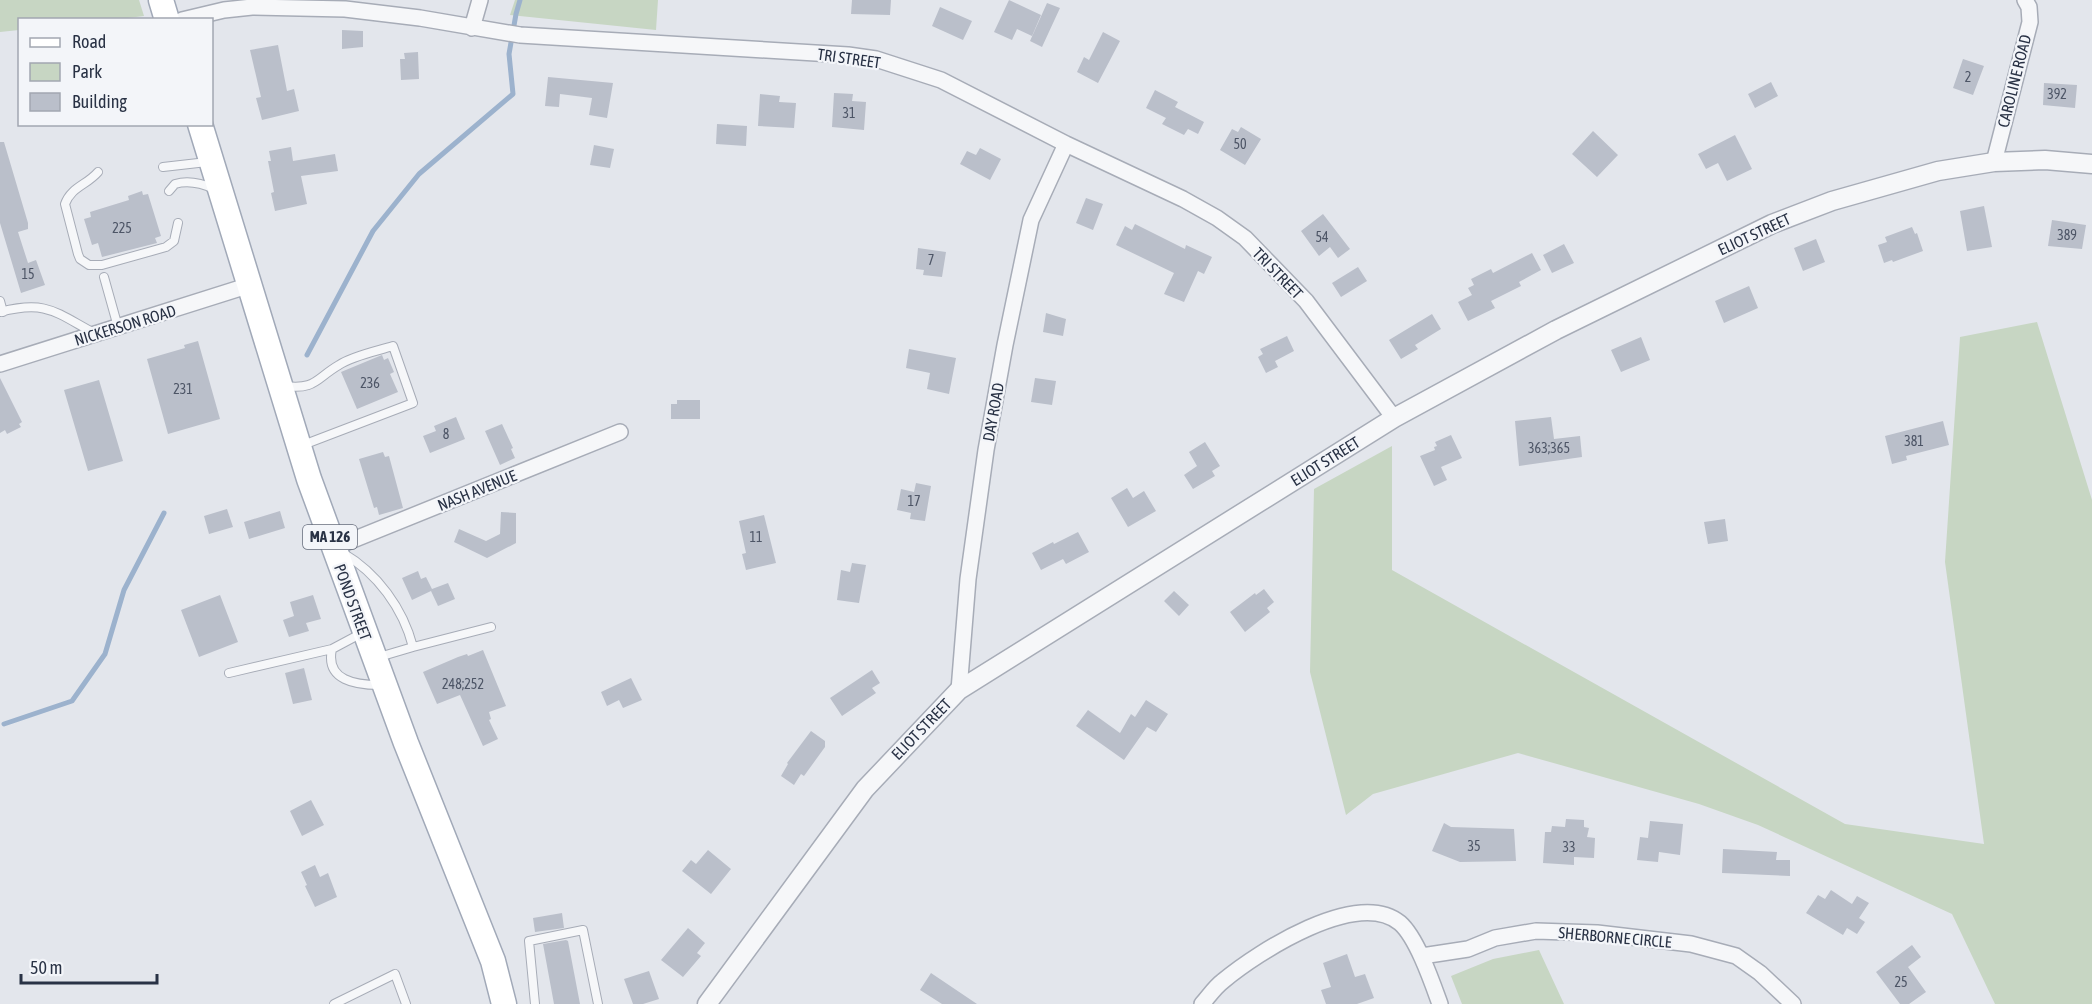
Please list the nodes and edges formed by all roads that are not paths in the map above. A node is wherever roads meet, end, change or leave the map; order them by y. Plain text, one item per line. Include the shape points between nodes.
1 (161, 0) edge
2 (480, 0) edge
3 (2025, 0) edge
4 (166, 18) edge
5 (190, 18) edge
6 (472, 28) junction
7 (201, 126) edge
8 (1066, 144) junction
9 (212, 161) junction
10 (1994, 162) junction
11 (2092, 164) edge
12 (163, 167) dead end
13 (98, 172) dead end
14 (169, 191) dead end
15 (221, 193) junction
16 (178, 223) dead end
17 (104, 278) dead end
18 (250, 285) junction
19 (0, 301) edge
20 (2, 312) edge
21 (118, 327) junction
22 (95, 334) junction
23 (0, 364) edge
24 (279, 386) junction
25 (1394, 418) junction
26 (620, 432) dead end
27 (298, 446) junction
28 (333, 548) junction
29 (491, 627) dead end
30 (364, 632) junction
31 (413, 647) junction
32 (332, 649) junction
33 (374, 658) junction
34 (229, 673) dead end
35 (384, 685) junction
36 (959, 690) junction
37 (1422, 956) junction
38 (334, 1004) edge
39 (406, 1004) edge
40 (504, 1004) edge
41 (536, 1004) edge
42 (598, 1004) edge
43 (707, 1004) edge
44 (1202, 1004) edge
45 (1440, 1004) edge
46 (1792, 1004) edge

1 - 4 main road
2 - 6 street
3 - 10 street, CAROLINE ROAD via 2030,22
5 - 6 street, TRI STREET via 224,10 285,6 345,9
6 - 8 street, TRI STREET via 520,35 744,47 876,59 941,80
7 - 9 main road, POND STREET / MA 126
8 - 25 street, TRI STREET via 1184,199 1245,238 1306,302
8 - 36 street, DAY ROAD via 1030,220 1005,345 968,579
9 - 12 lane
9 - 15 main road, POND STREET / MA 126
10 - 11 street, ELIOT STREET via 2045,160
10 - 25 street, ELIOT STREET via 1938,171 1832,201 1772,224 1546,335
13 - 16 lane via 73,190 64,204 78,254 84,262 102,265 166,247 174,241
14 - 15 lane via 175,184 187,182
15 - 18 main road, POND STREET / MA 126
17 - 21 lane
18 - 21 street, NICKERSON ROAD
18 - 24 main road, POND STREET / MA 126
19 - 20 lane
20 - 22 lane via 50,309
21 - 22 street, NICKERSON ROAD
22 - 23 street, NICKERSON ROAD
24 - 27 main road, POND STREET / MA 126
24 - 27 lane via 296,388 317,383 340,364 393,346 413,403
25 - 36 street, ELIOT STREET
26 - 28 street, NASH AVENUE
27 - 28 main road, POND STREET / MA 126
28 - 30 main road, POND STREET / MA 126
28 - 31 lane via 361,565 392,599
29 - 31 lane
30 - 32 lane
30 - 33 main road, POND STREET / MA 126
31 - 33 lane
32 - 34 lane
32 - 35 lane via 337,673 347,681
33 - 35 main road, POND STREET / MA 126
35 - 40 main road, POND STREET / MA 126 via 489,951
36 - 43 street, ELIOT STREET via 865,789
37 - 44 street via 1401,924 1383,913 1359,912 1288,937 1221,982
37 - 45 street
37 - 46 street, SHERBORNE CIRCLE via 1468,949 1495,938 1536,931 1597,933 1691,944 1736,956 1761,972
38 - 39 lane via 395,974
41 - 42 lane via 529,941 583,930

